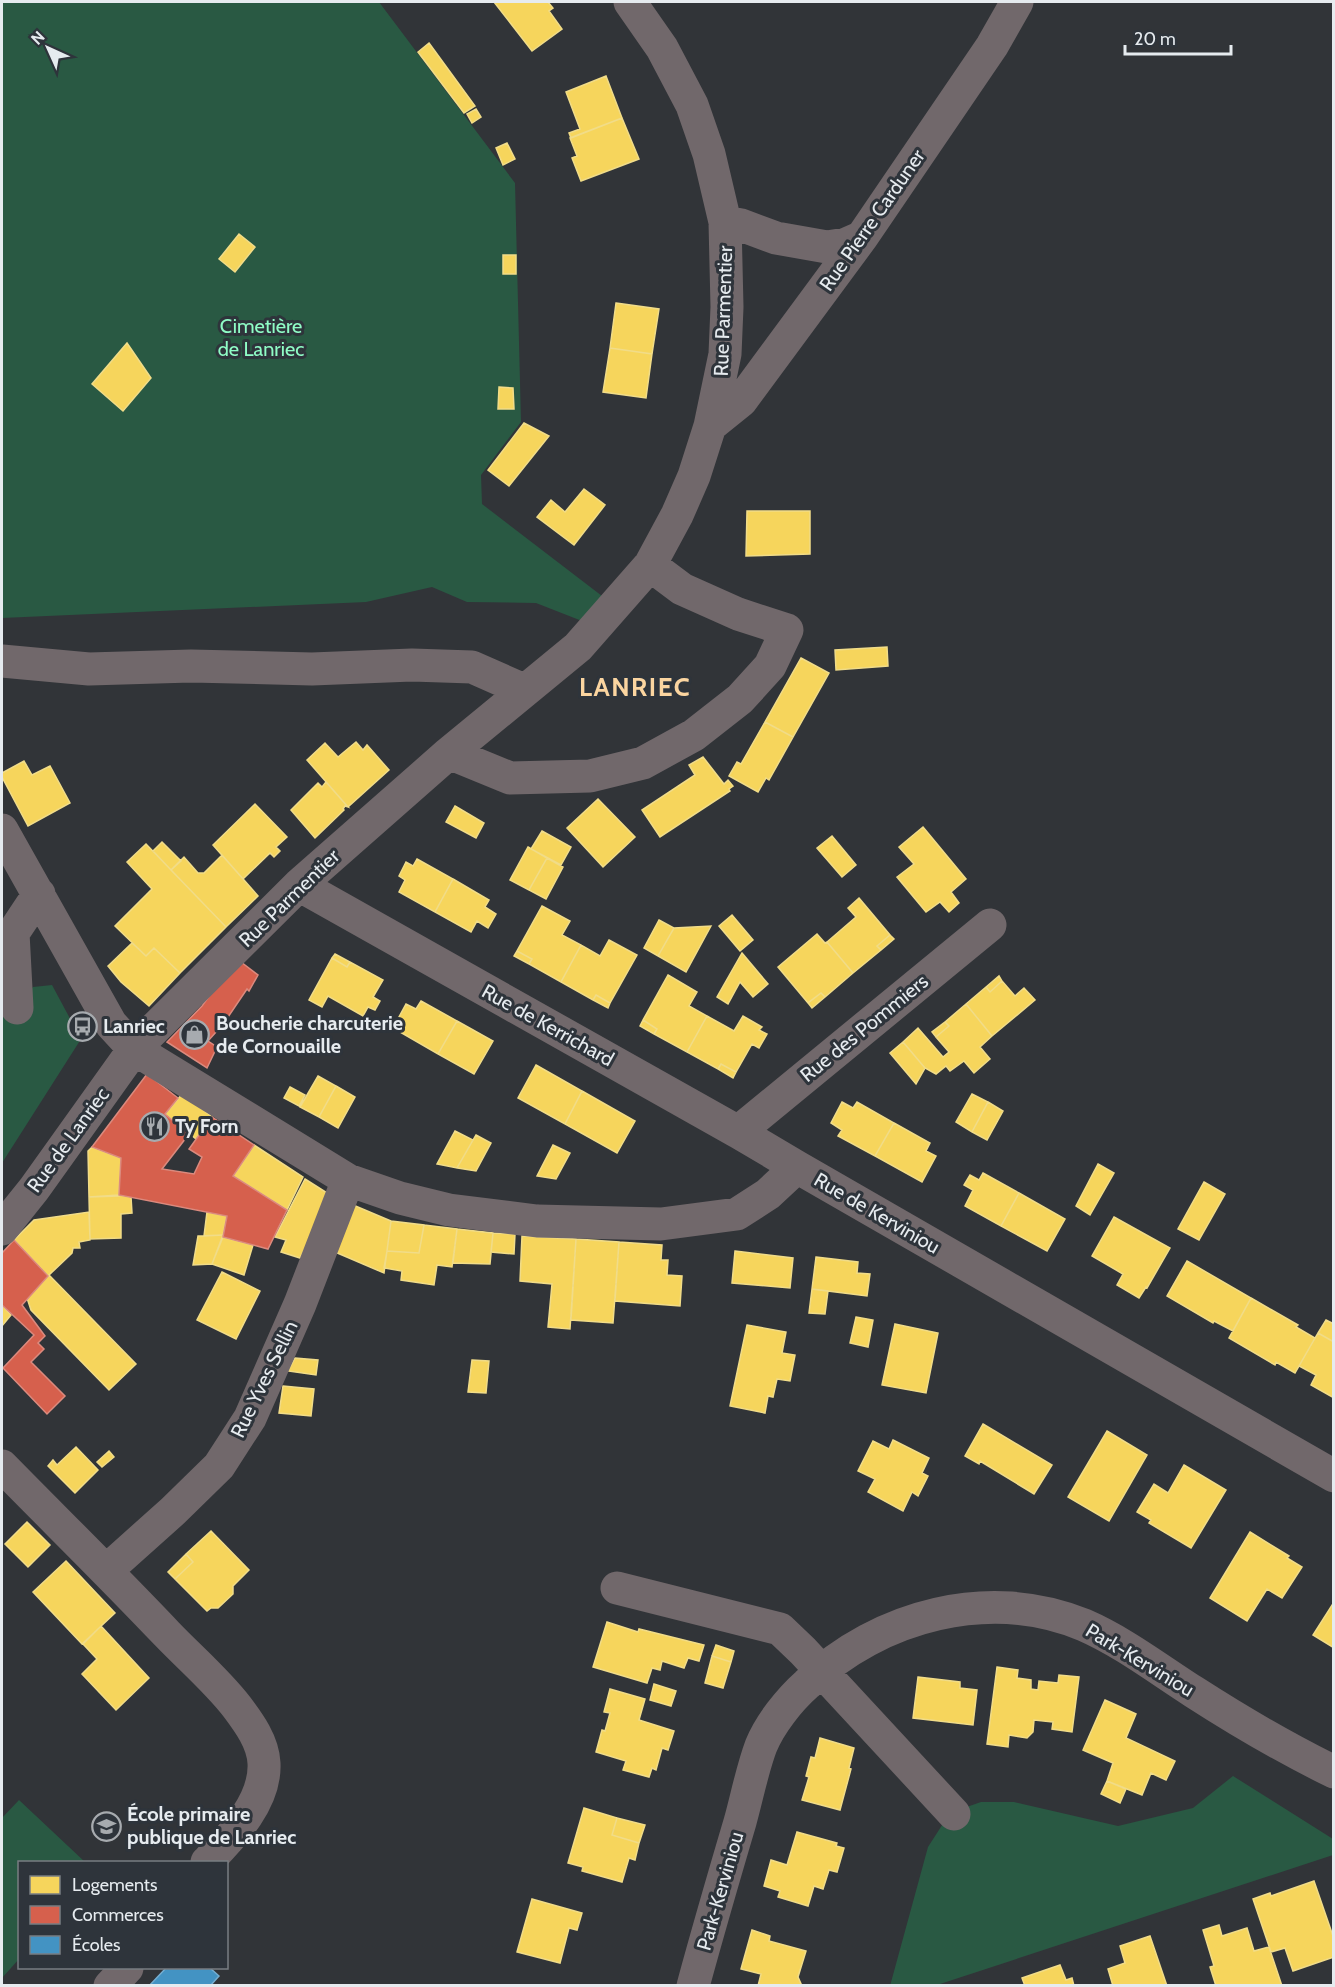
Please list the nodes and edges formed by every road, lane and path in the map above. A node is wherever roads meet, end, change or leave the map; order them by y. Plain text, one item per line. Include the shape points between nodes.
1 (630, 2) edge
2 (1017, 2) edge
3 (725, 222) junction
4 (861, 237) junction
5 (710, 426) junction
6 (650, 565) junction
7 (2, 661) edge
8 (524, 690) junction
9 (449, 753) junction
10 (2, 830) edge
11 (299, 885) junction
12 (39, 894) junction
13 (990, 925) dead end
14 (17, 1008) dead end
15 (134, 1050) junction
16 (738, 1132) junction
17 (797, 1167) junction
18 (348, 1180) junction
19 (2, 1229) edge
20 (2, 1466) edge
21 (1334, 1476) edge
22 (106, 1570) junction
23 (617, 1588) dead end
24 (821, 1670) junction
25 (1334, 1772) edge
26 (954, 1814) dead end
27 (209, 1861) edge
28 (126, 1969) edge
29 (110, 1986) edge
30 (693, 1986) edge

1 - 3 street, Rue Parmentier via 662,48 692,105 709,154
2 - 4 street, Rue Pierre Carduner via 992,46
3 - 4 street, Rue Parmentier via 776,238 827,247
3 - 5 street, Rue Parmentier via 725,354
4 - 5 street, Rue Pierre Carduner via 741,401
5 - 6 street, Rue Parmentier via 694,476
6 - 8 street, Rue Parmentier via 578,647
6 - 9 street via 682,589 787,630 770,666 740,699 694,735 643,763 590,776 510,778
7 - 8 street via 89,669 472,667
8 - 9 street, Rue Parmentier
9 - 11 street, Rue Parmentier
10 - 12 street, Rue de Kerviniou
11 - 15 street, Rue Parmentier
11 - 16 street, Rue de Kerrichard
12 - 14 street via 13,933
12 - 15 street, Rue de Kerviniou via 111,1024
13 - 16 street, Rue des Pommiers
15 - 18 street, Rue de Kerviniou
15 - 19 street, Rue de Lanriec
16 - 17 street, Rue de Kerrichard
17 - 18 street, Rue de Kerviniou via 768,1194 737,1214 661,1224 537,1221 449,1210
17 - 21 street, Rue de Kerviniou
18 - 22 street, Rue Yves Sellin via 250,1418 219,1466
20 - 22 street
22 - 27 street via 236,1706 261,1744 261,1788 251,1809
23 - 24 street via 780,1629
24 - 25 street, Park-Kerviniou via 882,1631 939,1614 1004,1607 1050,1613 1135,1652 1252,1729
24 - 26 street
24 - 30 street, Park-Kerviniou via 789,1701 761,1745
28 - 29 street

